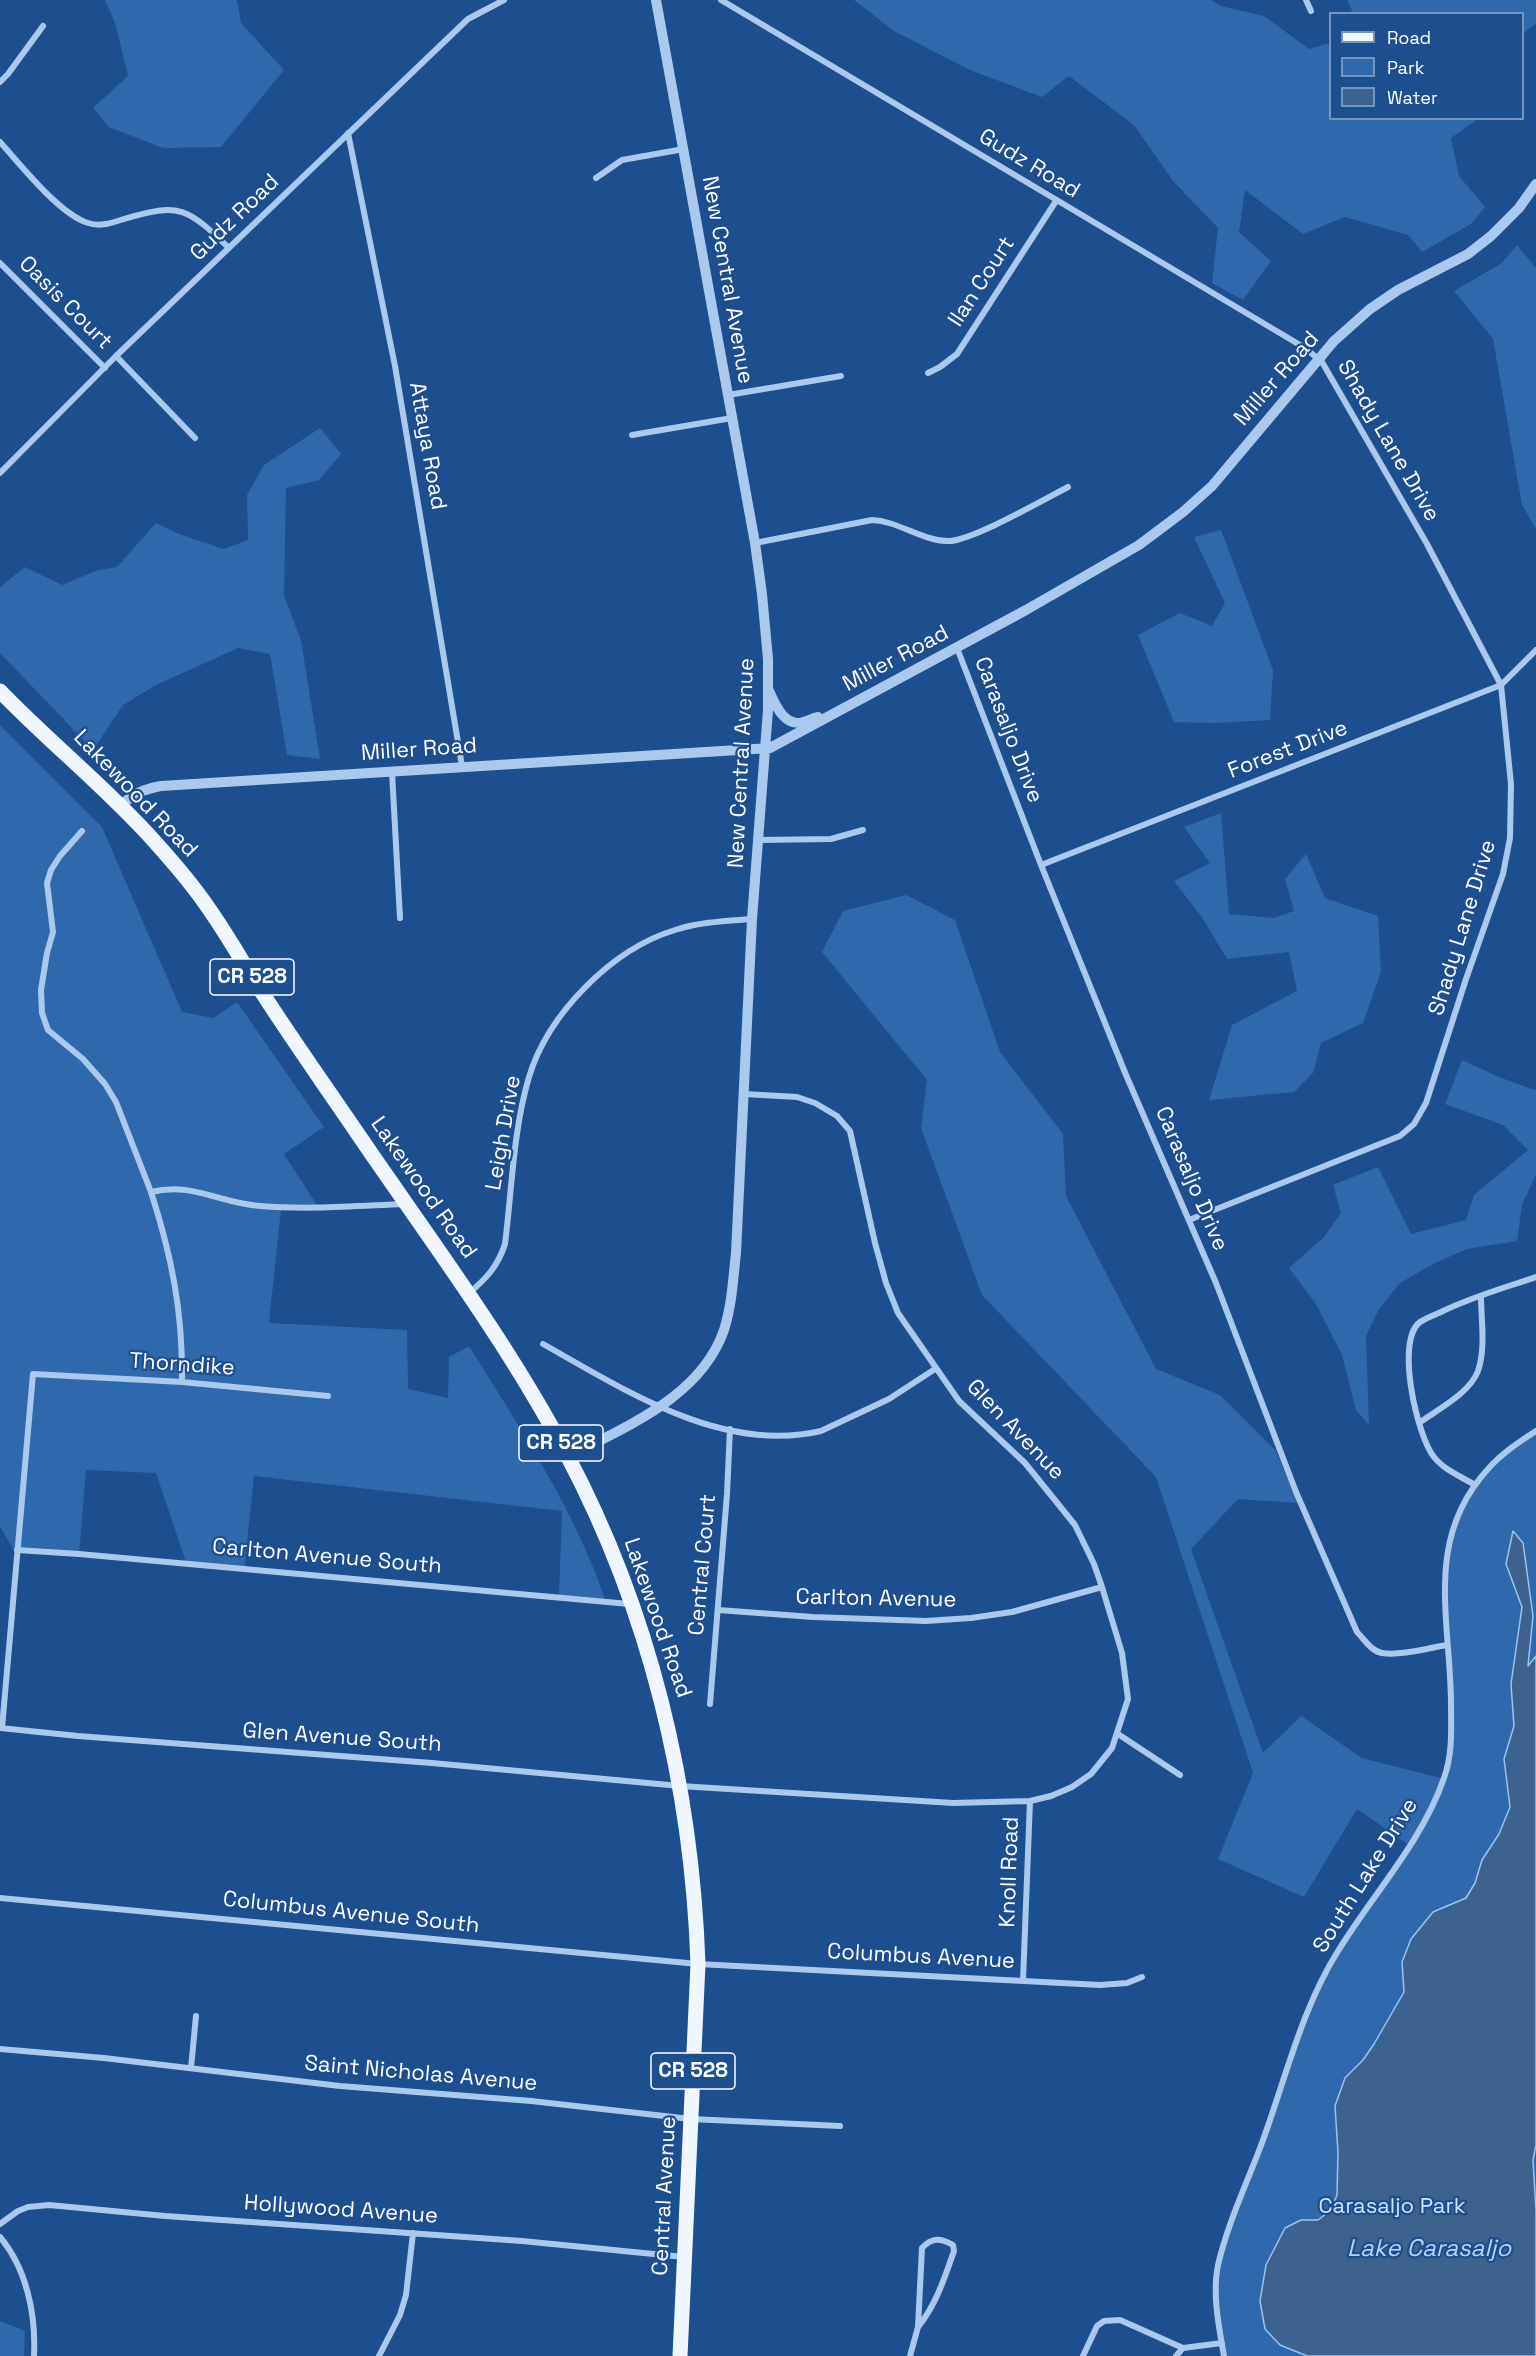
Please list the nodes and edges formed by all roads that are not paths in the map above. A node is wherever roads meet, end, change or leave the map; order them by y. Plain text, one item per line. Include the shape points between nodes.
1 (656, 0) edge
2 (721, 0) edge
3 (1306, 0) edge
4 (502, 1) edge
5 (1311, 11) dead end
6 (43, 26) dead end
7 (0, 82) edge
8 (348, 133) junction
9 (0, 142) edge
10 (684, 149) junction
11 (596, 178) dead end
12 (1536, 184) edge
13 (1056, 201) junction
14 (229, 248) junction
15 (0, 263) edge
16 (117, 356) junction
17 (1319, 359) junction
18 (105, 368) junction
19 (928, 373) dead end
20 (841, 376) dead end
21 (728, 395) junction
22 (732, 418) junction
23 (632, 435) dead end
24 (195, 438) dead end
25 (0, 473) edge
26 (1068, 487) dead end
27 (755, 543) junction
28 (957, 648) junction
29 (1536, 650) edge
30 (1501, 685) junction
31 (768, 688) junction
32 (0, 692) edge
33 (845, 708) junction
34 (765, 750) junction
35 (462, 766) junction
36 (392, 772) junction
37 (120, 806) junction
38 (863, 830) dead end
39 (82, 831) dead end
40 (759, 840) junction
41 (1041, 865) junction
42 (400, 918) dead end
43 (752, 920) junction
44 (744, 1094) junction
45 (151, 1192) junction
46 (405, 1204) junction
47 (1189, 1220) junction
48 (1536, 1277) edge
49 (469, 1293) junction
50 (1481, 1296) junction
51 (543, 1344) dead end
52 (935, 1369) junction
53 (182, 1382) junction
54 (328, 1396) dead end
55 (660, 1407) junction
56 (1419, 1423) junction
57 (730, 1429) junction
58 (1536, 1431) edge
59 (568, 1457) junction
60 (1475, 1485) junction
61 (17, 1550) junction
62 (1102, 1587) junction
63 (633, 1604) junction
64 (718, 1610) junction
65 (1447, 1645) junction
66 (710, 1704) dead end
67 (1, 1728) edge
68 (1118, 1734) junction
69 (1180, 1775) dead end
70 (680, 1786) junction
71 (1030, 1801) junction
72 (0, 1898) edge
73 (698, 1964) junction
74 (1142, 1977) dead end
75 (1023, 1981) junction
76 (196, 2016) dead end
77 (0, 2049) edge
78 (191, 2068) junction
79 (691, 2119) junction
80 (840, 2126) dead end
81 (0, 2224) edge
82 (413, 2233) junction
83 (0, 2236) edge
84 (684, 2257) junction
85 (918, 2326) junction
86 (1222, 2343) junction
87 (1183, 2348) junction
88 (34, 2356) edge
89 (379, 2356) edge
90 (680, 2356) edge
91 (910, 2356) edge
92 (1083, 2356) edge
93 (1176, 2356) edge
94 (1224, 2356) edge

1 - 10 street, New Central Avenue
2 - 13 street, Gudz Road
3 - 5 street
4 - 8 street, Gudz Road via 468,19
6 - 7 street
8 - 14 street, Gudz Road
8 - 35 street, Attaya Road via 395,366
9 - 14 street via 67,213 88,223 107,225 161,209 176,209 201,221
10 - 11 street via 622,160
10 - 21 street, New Central Avenue
12 - 17 street, Miller Road via 1491,236 1468,254 1370,309
13 - 17 street, Gudz Road
13 - 19 street, Ilan Court via 957,354
14 - 16 street, Gudz Road
15 - 18 street, Oasis Court
16 - 18 street, Gudz Road
16 - 24 street
17 - 28 street, Miller Road via 1212,486 1184,512 1139,545
17 - 30 street, Shady Lane Drive via 1421,534
18 - 25 street, Gudz Road
20 - 21 street
21 - 22 street, New Central Avenue
22 - 23 street
22 - 27 street, New Central Avenue
26 - 27 street via 960,540 934,540 885,520 872,520
27 - 31 street, New Central Avenue
28 - 33 street, Miller Road
28 - 41 street, Carasaljo Drive
29 - 30 street, Forest Drive
30 - 41 street, Forest Drive
30 - 47 street, Shady Lane Drive via 1511,784 1510,838 1503,874 1426,1103 1414,1124 1400,1136
31 - 33 street via 779,711 798,723
31 - 34 street, New Central Avenue
32 - 37 main road, Lakewood Road / CR 528
33 - 34 street, Miller Road
34 - 35 street, Miller Road
34 - 40 street, New Central Avenue
35 - 36 street, Miller Road
36 - 37 street, Miller Road via 160,786 132,795
36 - 42 street
37 - 46 main road, Lakewood Road / CR 528 via 206,905
38 - 40 street via 831,839
39 - 45 street via 60,856 47,883 53,933 41,990 42,1013 48,1030 84,1059 116,1102
40 - 43 street, New Central Avenue
41 - 47 street, Carasaljo Drive
43 - 44 street, New Central Avenue
43 - 49 street, Leigh Drive via 699,923 652,938 603,970 566,1009 547,1036 530,1075 521,1111 500,1259
44 - 52 street, Glen Avenue via 797,1097 815,1103 837,1116 850,1131 886,1282 898,1313
44 - 55 street, New Central Avenue via 736,1253 724,1331 710,1358 681,1391
45 - 46 street via 178,1188 258,1206 295,1208
45 - 53 street via 168,1243 183,1338
46 - 49 main road, Lakewood Road / CR 528
47 - 65 street, Carasaljo Drive via 1296,1492 1357,1632 1381,1653
48 - 50 street
49 - 59 main road, Lakewood Road / CR 528
50 - 56 street via 1482,1353 1477,1371 1461,1392
50 - 56 street via 1414,1328 1408,1357
51 - 55 street
52 - 57 street via 889,1399 821,1431 763,1435
52 - 62 street, Glen Avenue via 959,1401 1025,1463 1052,1495 1075,1526
53 - 54 street, Thorndike
53 - 61 street, Thorndike via 33,1374
55 - 57 street
55 - 59 street, New Central Avenue
56 - 60 street via 1433,1457
57 - 64 street, Central Court
58 - 60 street, South Lake Drive via 1505,1452
59 - 63 main road, Lakewood Road / CR 528
60 - 65 street, South Lake Drive via 1459,1514 1447,1550
61 - 63 street, Carlton Avenue South
61 - 67 street
62 - 64 street, Carlton Avenue via 1012,1612 948,1620
62 - 68 street, Glen Avenue via 1122,1653 1128,1699
63 - 70 main road, Lakewood Road / CR 528 via 664,1709
64 - 66 street, Central Court
65 - 86 street, South Lake Drive via 1452,1744 1445,1776 1428,1817 1336,1953 1307,2014 1218,2267 1217,2322
67 - 70 street, Glen Avenue South
68 - 69 street
68 - 71 street, Glen Avenue via 1091,1774 1061,1791
70 - 71 street, Glen Avenue via 942,1803
70 - 73 main road, Central Avenue / CR 528 via 690,1855
71 - 75 street, Knoll Road
72 - 73 street, Columbus Avenue South
73 - 75 street, Columbus Avenue
73 - 79 main road, Central Avenue / CR 528
74 - 75 street, Columbus Avenue via 1127,1983 1100,1985
76 - 78 street
77 - 78 street, Saint Nicholas Avenue
78 - 79 street, Saint Nicholas Avenue
79 - 80 street, Saint Nicholas Avenue
79 - 84 main road, Central Avenue / CR 528
81 - 82 street, Hollywood Avenue via 28,2207 49,2205
82 - 84 street, Hollywood Avenue
82 - 89 street via 406,2295
83 - 88 street via 24,2284 33,2319
84 - 90 main road, Central Avenue / CR 528
85 - 85 street via 922,2248 935,2239 944,2240 954,2245 954,2251 941,2289
85 - 91 street
86 - 87 street
86 - 94 street, South Lake Drive
87 - 92 street via 1119,2320 1104,2321 1097,2326
87 - 93 street

